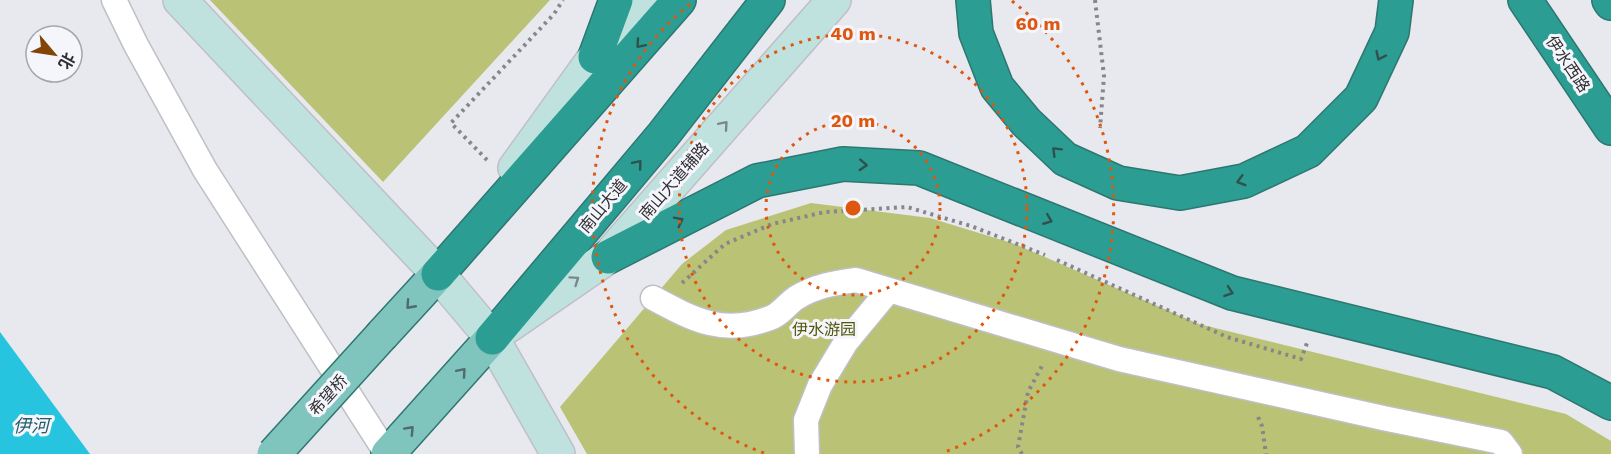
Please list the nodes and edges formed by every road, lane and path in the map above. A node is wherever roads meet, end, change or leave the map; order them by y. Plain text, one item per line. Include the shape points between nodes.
1 (114, 0) edge
2 (180, 0) edge
3 (563, 0) edge
4 (616, 0) edge
5 (643, 0) edge
6 (679, 0) edge
7 (768, 0) edge
8 (834, 0) edge
9 (973, 0) edge
10 (1095, 0) edge
11 (1396, 0) edge
12 (1525, 0) edge
13 (595, 57) junction
14 (1611, 128) edge
15 (1100, 129) dead end
16 (506, 180) junction
17 (1046, 255) dead end
18 (608, 256) junction
19 (1057, 259) dead end
20 (438, 274) junction
21 (682, 284) dead end
22 (889, 290) junction
23 (653, 298) dead end
24 (1317, 314) junction
25 (492, 338) junction
26 (1056, 340) junction
27 (1611, 403) edge
28 (274, 454) edge
29 (388, 454) edge
30 (558, 454) edge
31 (807, 454) edge
32 (1022, 454) edge
33 (1510, 454) edge

1 - 29 street via 205,170
2 - 20 main road
3 - 16 path via 451,123
4 - 13 highway
5 - 13 main road
6 -> 20 highway
25 -> 7 highway, 南山大道 via 663,135
18 -> 8 main road, 南山大道辅路
11 -> 9 highway via 1392,32 1361,98 1308,151 1244,181 1180,193 1118,183 1065,159 997,87 976,33
10 - 15 path via 1104,76
12 - 14 highway, 伊水西路
13 - 16 main road
16 - 20 main road
17 - 21 path via 907,207 825,212 772,224 725,244
18 -> 24 highway via 757,181 843,164 919,168 1232,293
25 -> 18 main road, 南山大道辅路
19 - 24 path via 1227,337 1301,358
20 - 25 main road
20 -> 28 main road, 希望桥, bridge
22 - 23 street via 856,280 822,285 795,299 772,318 731,327 690,318
22 - 26 street
22 - 31 street via 846,342 820,385 806,420
24 - 27 highway via 1553,372
29 -> 25 main road, 南山大道
25 - 30 main road
26 - 32 path via 1028,392 1018,447
26 - 33 street via 1119,359 1501,442

